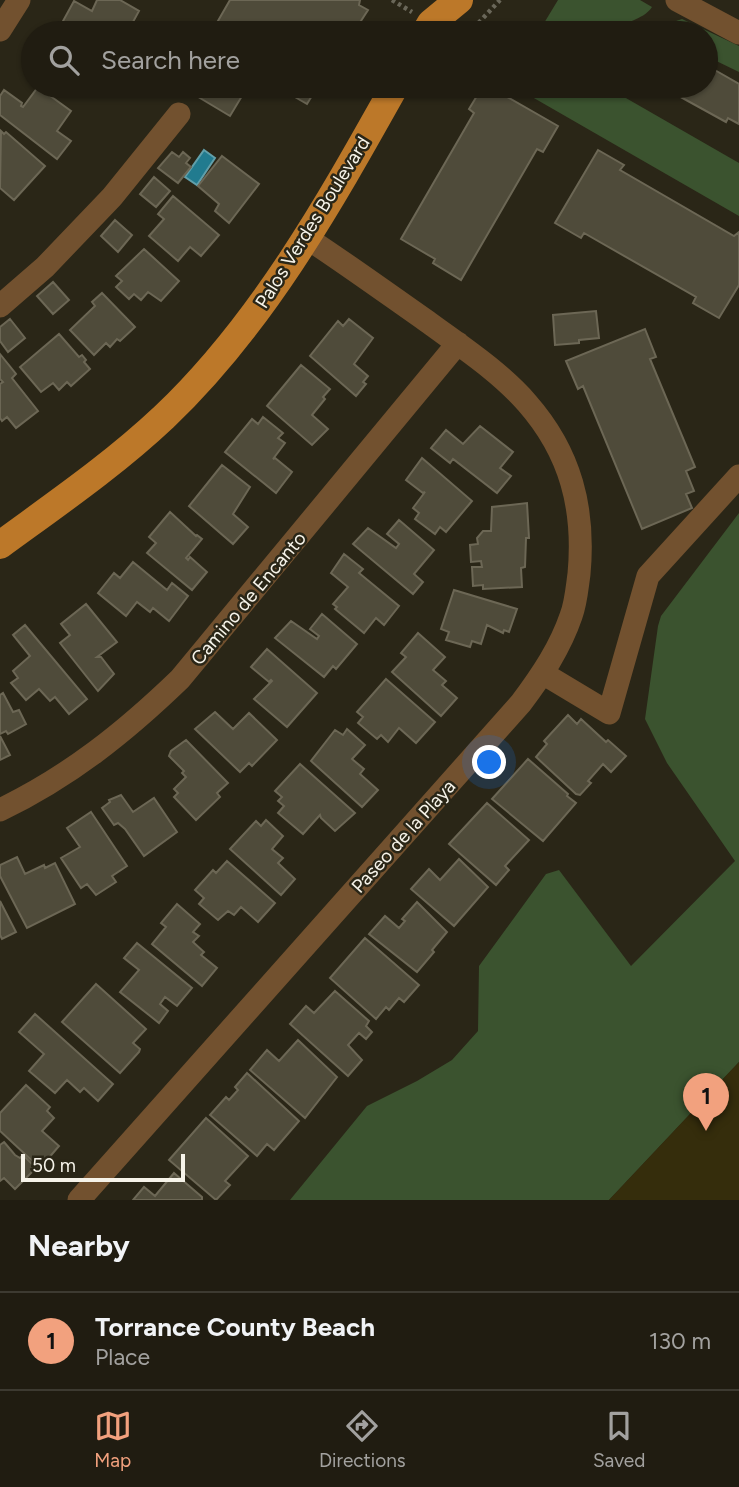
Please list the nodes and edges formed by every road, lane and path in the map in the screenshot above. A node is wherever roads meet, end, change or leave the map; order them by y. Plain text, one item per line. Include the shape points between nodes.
1 (19, 0) edge
2 (459, 0) edge
3 (500, 0) edge
4 (677, 0) edge
5 (430, 19) edge
6 (480, 21) edge
7 (716, 21) edge
8 (718, 22) edge
9 (0, 30) edge
10 (739, 33) edge
11 (389, 98) edge
12 (179, 114) dead end
13 (307, 237) junction
14 (0, 306) edge
15 (458, 343) junction
16 (739, 477) edge
17 (0, 545) edge
18 (544, 674) junction
19 (0, 810) edge
20 (79, 1200) edge

1 - 9 street
2 - 5 main road
3 - 6 path
4 - 7 street
8 - 10 street
11 - 13 main road, Palos Verdes Boulevard
12 - 14 street via 112,197
13 - 15 street, Paseo de la Playa
13 - 17 main road, Palos Verdes Boulevard via 228,347 165,416 106,467
15 - 18 street, Paseo de la Playa via 527,403 556,445 575,488 581,527 578,583 572,613
15 - 19 street, Camino de Encanto via 180,679 131,726 80,764
16 - 18 street via 648,576 609,713
18 - 20 street, Paseo de la Playa

